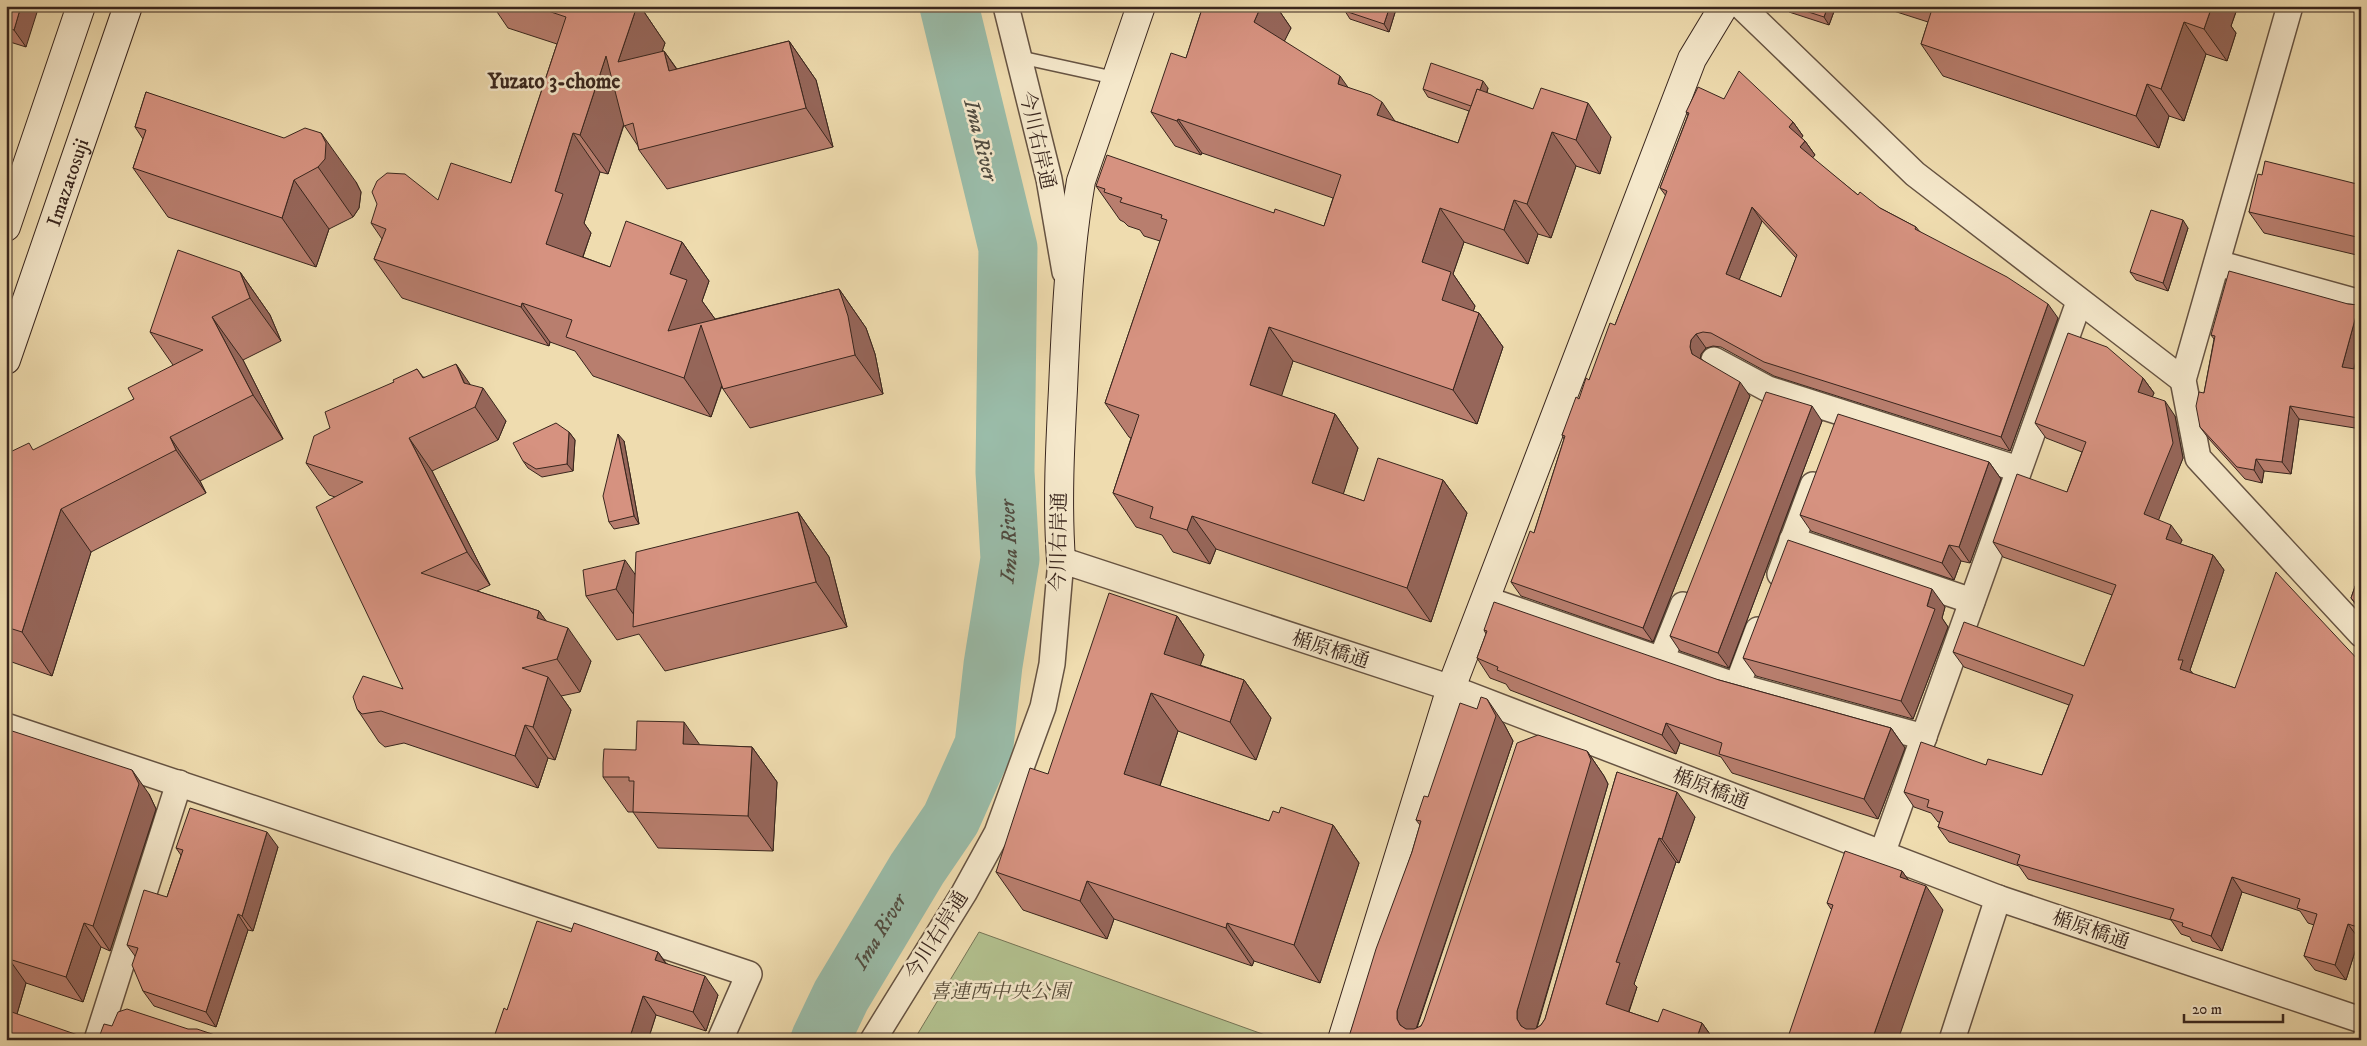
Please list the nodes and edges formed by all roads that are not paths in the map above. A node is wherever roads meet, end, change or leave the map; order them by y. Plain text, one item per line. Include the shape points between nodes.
1 (82, 6) edge
2 (128, 6) edge
3 (1006, 6) edge
4 (1140, 6) edge
5 (1724, 6) edge
6 (1741, 6) edge
7 (2290, 6) edge
8 (1019, 57) junction
9 (1115, 78) junction
10 (9, 212) edge
11 (2217, 263) junction
12 (1067, 284) junction
13 (2079, 302) junction
14 (2361, 303) edge
15 (6, 360) edge
16 (1714, 360) dead end
17 (2183, 380) junction
18 (1820, 467) edge
19 (2018, 470) junction
20 (1792, 540) junction
21 (1061, 560) junction
22 (1690, 587) edge
23 (1485, 599) junction
24 (1972, 601) junction
25 (2361, 634) edge
26 (1661, 660) junction
27 (1736, 686) junction
28 (1451, 688) junction
29 (6, 726) edge
30 (1924, 737) junction
31 (179, 783) junction
32 (1882, 854) junction
33 (1998, 898) junction
34 (2361, 1020) edge
35 (97, 1040) edge
36 (720, 1040) edge
37 (872, 1040) edge
38 (1342, 1040) edge
39 (1952, 1040) edge

1 - 10 street
2 - 15 street, Imazatosuji
3 - 8 street, 今川右岸通
4 - 9 street
5 - 23 street via 1688,67
6 - 13 street via 1915,174
7 - 11 street
8 - 9 lane
8 - 12 street, 今川右岸通 via 1049,179
9 - 12 street via 1081,181
11 - 14 street
11 - 17 street
12 - 21 street, 今川右岸通 via 1058,506
13 - 17 street
13 - 19 street
16 - 19 street via 1765,398
17 - 25 street via 2198,458
18 - 20 street
19 - 24 street
20 - 24 street
20 - 27 street
21 - 28 street, 楯原橋通
21 - 37 street, 今川右岸通 via 1052,664 1043,707 997,833 964,893
22 - 26 street
23 - 26 street
23 - 28 street
24 - 30 street
26 - 27 street
27 - 30 street
28 - 32 street, 楯原橋通 via 1532,730
28 - 38 street
29 - 31 street
30 - 32 street
31 - 35 street via 117,1009
31 - 36 street via 749,974
32 - 33 street, 楯原橋通
33 - 34 street, 楯原橋通
33 - 39 street

